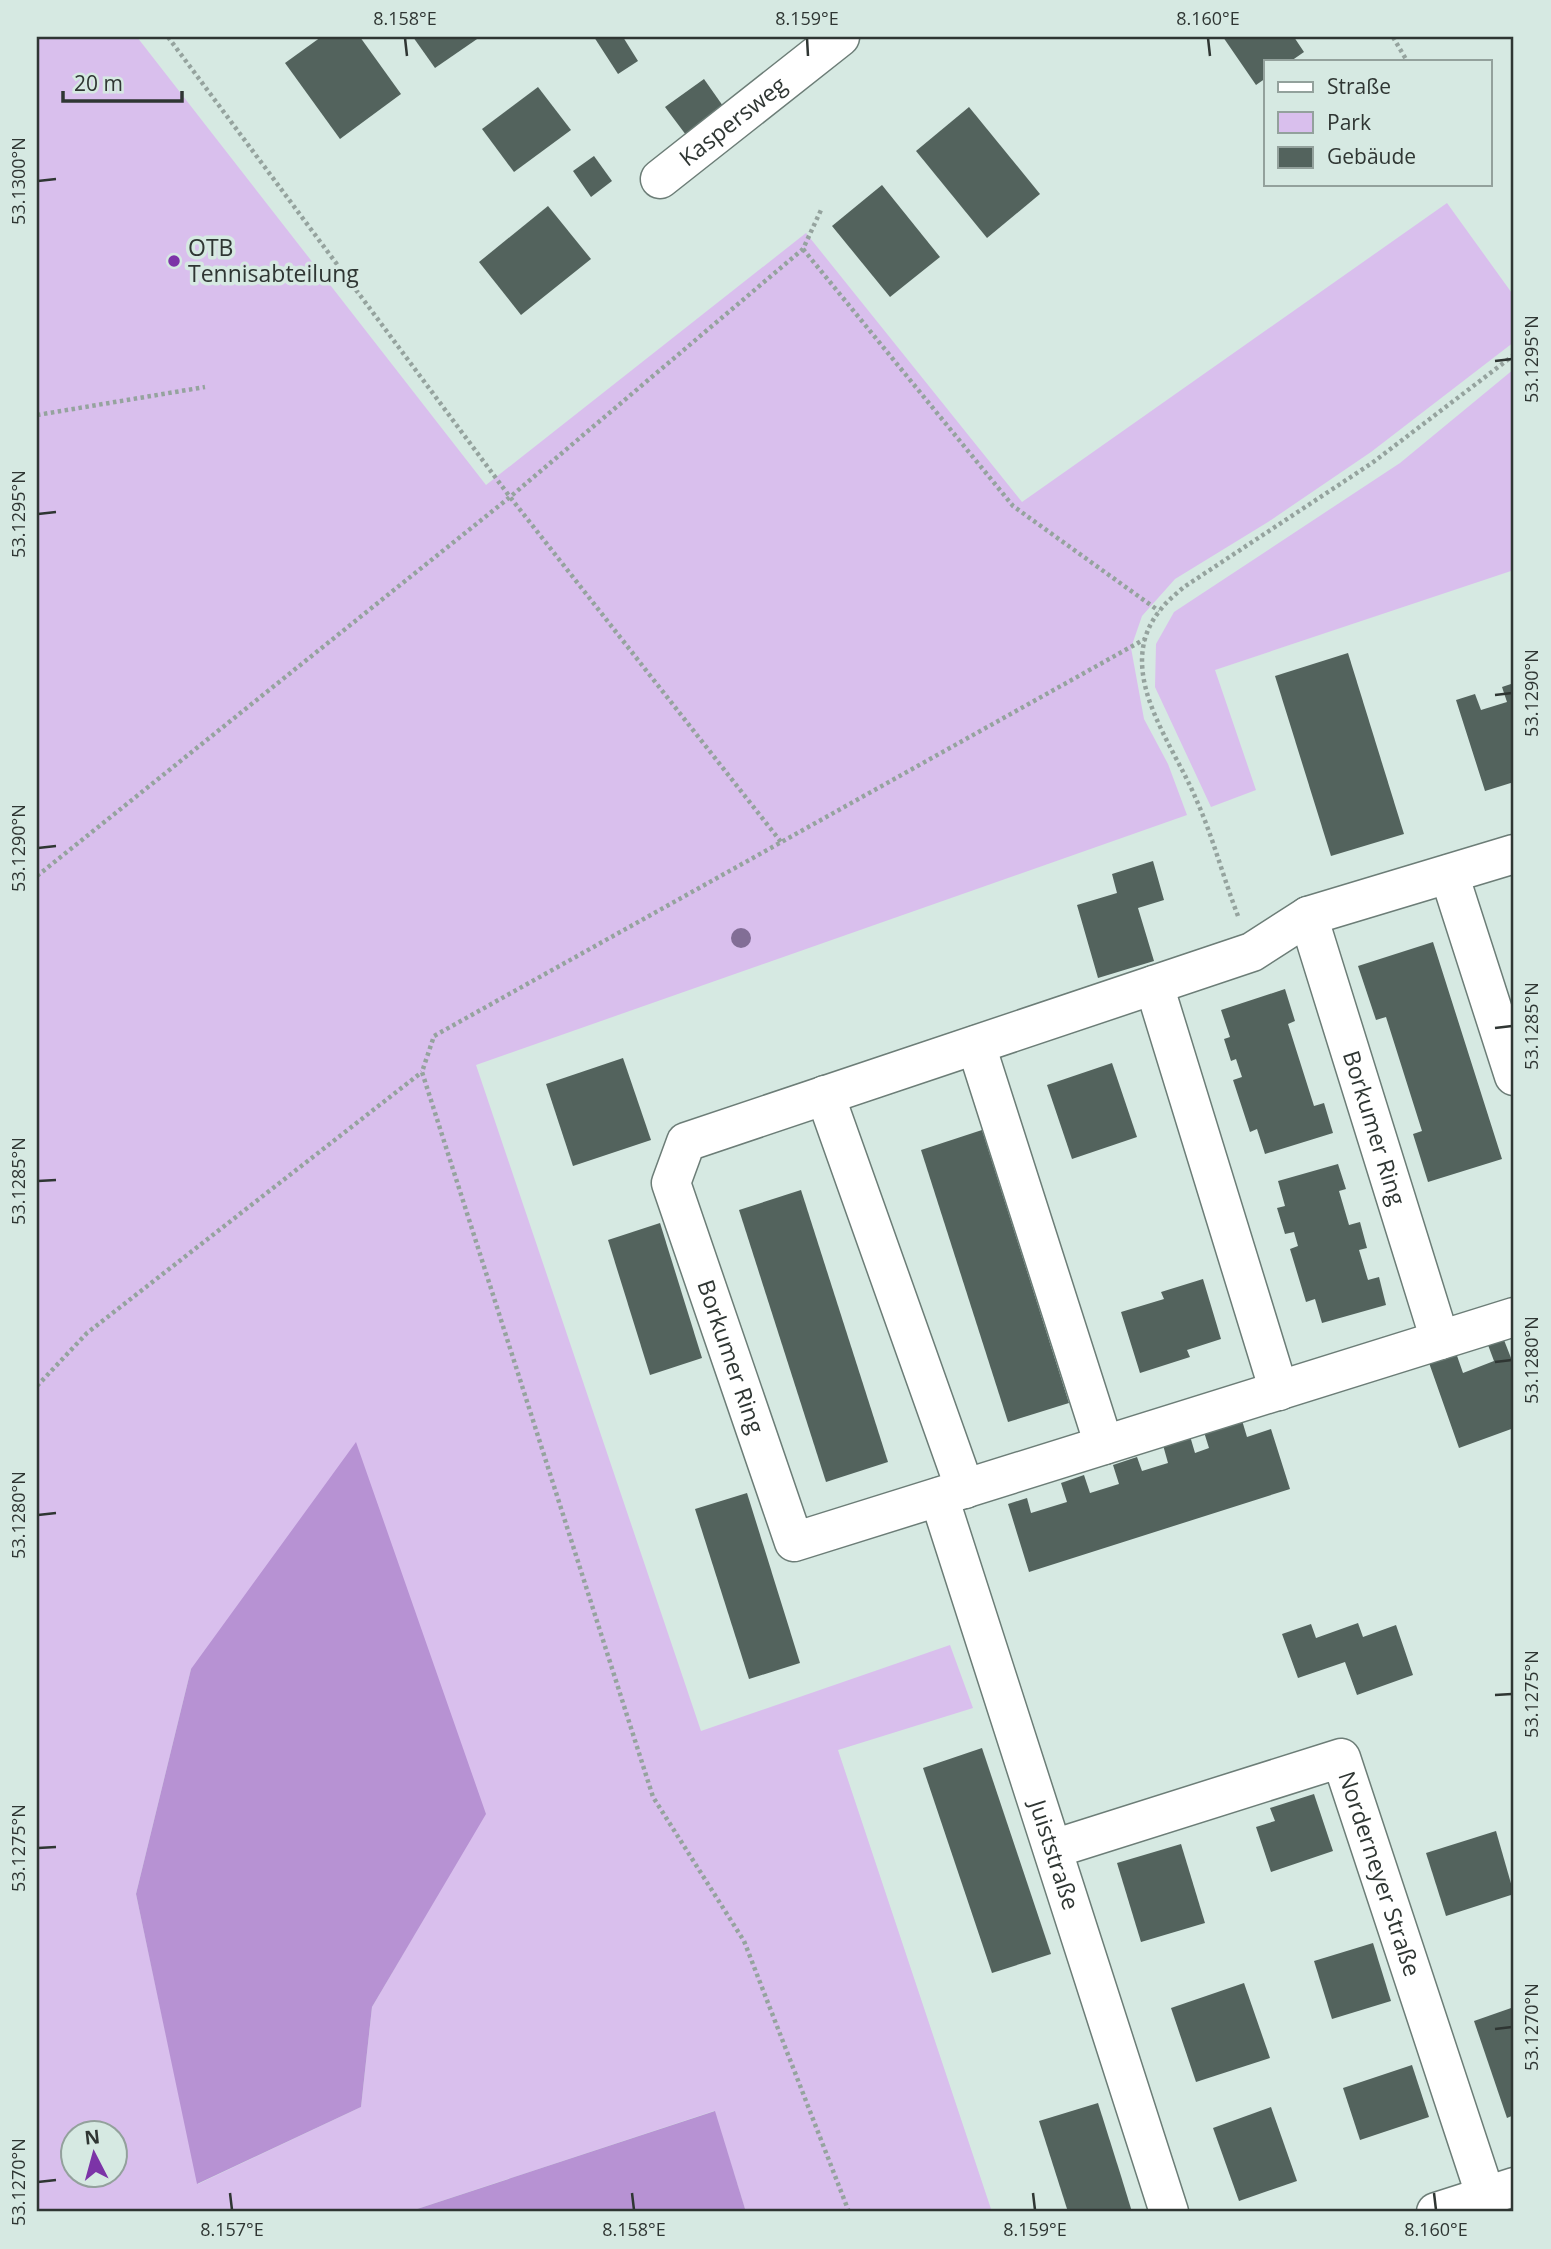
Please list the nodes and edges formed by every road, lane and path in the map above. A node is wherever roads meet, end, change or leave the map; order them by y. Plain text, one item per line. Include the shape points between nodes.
1 (168, 37) edge
2 (840, 37) edge
3 (1393, 37) edge
4 (1406, 60) edge
5 (660, 179) dead end
6 (821, 210) dead end
7 (803, 249) junction
8 (1514, 355) edge
9 (205, 387) dead end
10 (37, 415) edge
11 (510, 497) junction
12 (1159, 611) junction
13 (781, 842) dead end
14 (1514, 854) edge
15 (1449, 874) junction
16 (37, 876) edge
17 (1308, 916) junction
18 (1252, 952) junction
19 (1154, 985) junction
20 (976, 1045) junction
21 (422, 1072) dead end
22 (1514, 1076) edge
23 (825, 1095) junction
24 (1514, 1317) edge
25 (1440, 1340) junction
26 (37, 1385) edge
27 (1279, 1391) junction
28 (1104, 1445) junction
29 (952, 1493) junction
30 (1053, 1849) junction
31 (1500, 2192) edge
32 (1169, 2212) edge
33 (1436, 2212) edge

1 - 11 path
2 - 5 street, Kaspersweg
3 - 4 path
6 - 7 path
7 - 11 path
7 - 12 path via 1013,506
8 - 12 path via 1372,463 1184,587
9 - 10 path
11 - 13 path
11 - 16 path
12 - 18 path via 1145,639 1143,677 1152,713 1195,796
14 - 15 street, Borkumer Ring
15 - 17 street, Borkumer Ring
15 - 22 street
17 - 18 street, Borkumer Ring
17 - 25 street, Borkumer Ring
18 - 19 street, Borkumer Ring
19 - 20 street, Borkumer Ring
19 - 27 street
20 - 23 street, Borkumer Ring
20 - 28 street
21 - 26 path via 87,1333
23 - 29 street
23 - 29 street, Borkumer Ring via 686,1142 671,1183 794,1542
24 - 25 street, Borkumer Ring
25 - 27 street, Borkumer Ring
27 - 28 street, Borkumer Ring
28 - 29 street, Borkumer Ring
29 - 30 street, Juiststraße
30 - 31 street, Norderneyer Straße via 1341,1758
30 - 32 street, Juiststraße
31 - 33 street

